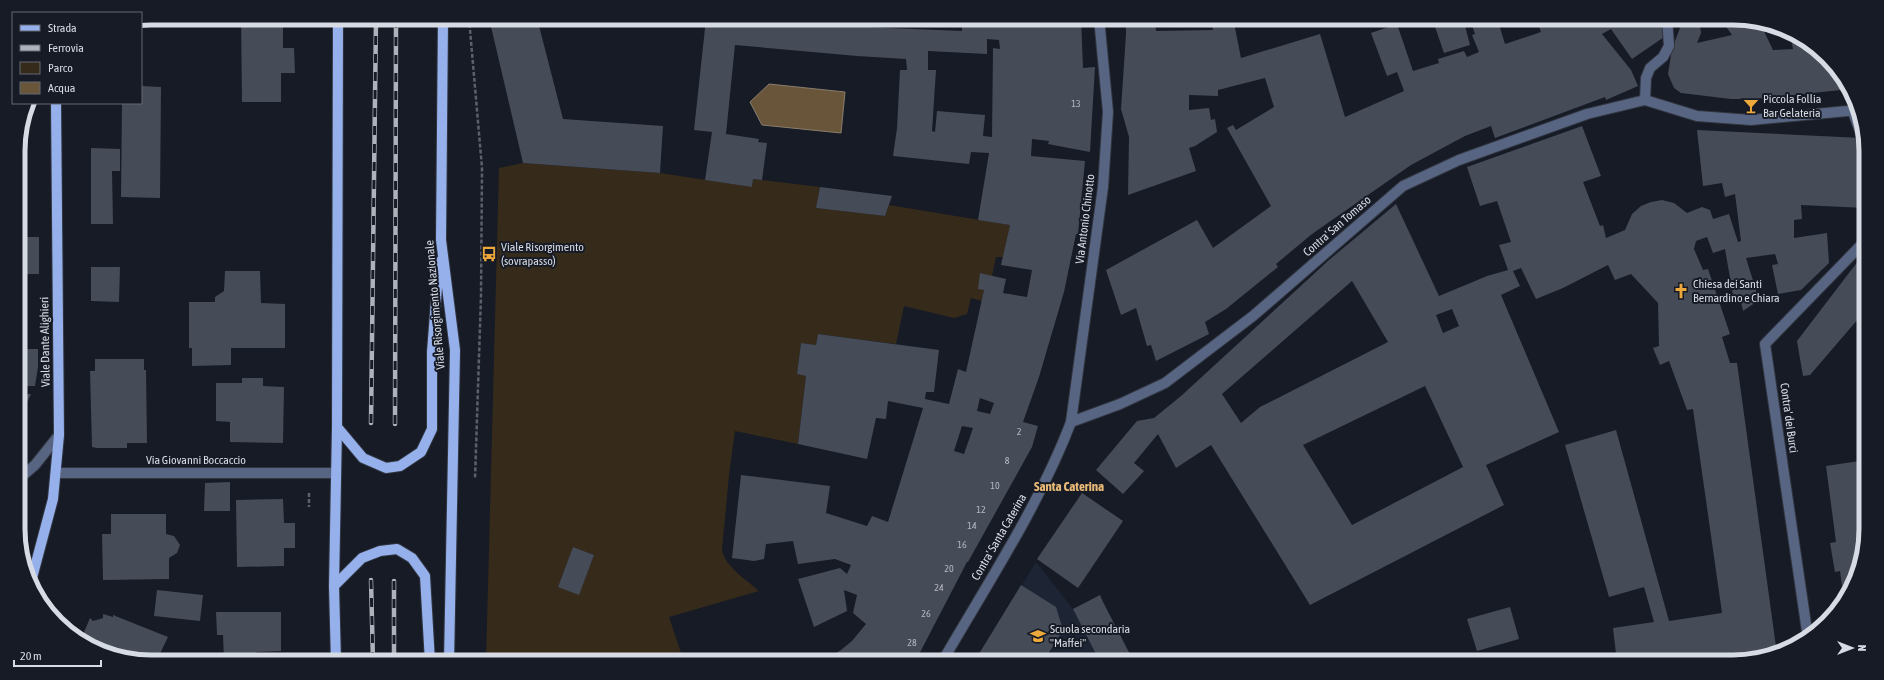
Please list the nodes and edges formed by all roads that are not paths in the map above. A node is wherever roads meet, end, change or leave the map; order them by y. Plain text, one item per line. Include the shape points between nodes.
1 (338, 25) edge
2 (443, 25) edge
3 (1100, 25) edge
4 (1668, 25) edge
5 (1645, 100) junction
6 (56, 104) edge
7 (1852, 111) edge
8 (441, 240) junction
9 (1859, 246) edge
10 (1071, 422) junction
11 (337, 427) junction
12 (60, 435) junction
13 (56, 473) junction
14 (336, 473) junction
15 (25, 474) edge
16 (33, 573) edge
17 (334, 586) junction
18 (1807, 631) edge
19 (336, 655) edge
20 (430, 655) edge
21 (449, 655) edge
22 (946, 655) edge

1 - 11 main road
2 - 8 main road, Viale Risorgimento Nazionale
3 - 10 street, Via Antonio Chinotto via 1108,112 1103,187
4 - 5 street via 1669,46 1663,57 1650,68 1646,78
5 - 7 street via 1697,116 1751,120
5 - 10 street, Contra' San Tomaso via 1587,114 1459,160 1403,186 1253,316 1165,384
6 - 12 main road, Viale Dante Alighieri
8 - 11 main road via 432,352 432,429 421,452 400,466 386,468 363,458
8 - 21 main road, Viale Risorgimento Nazionale via 455,350
9 - 18 street, Contra' dei Burci via 1765,344
10 - 22 street, Contra' Santa Caterina via 1063,445 1032,507
11 - 14 main road
12 - 13 main road, Viale Dante Alighieri
12 - 15 street
13 - 14 street, Via Giovanni Boccaccio
13 - 16 main road, Viale Dante Alighieri via 53,499
14 - 17 main road
17 - 19 main road
17 - 20 main road via 362,558 380,551 397,550 412,558 425,576

